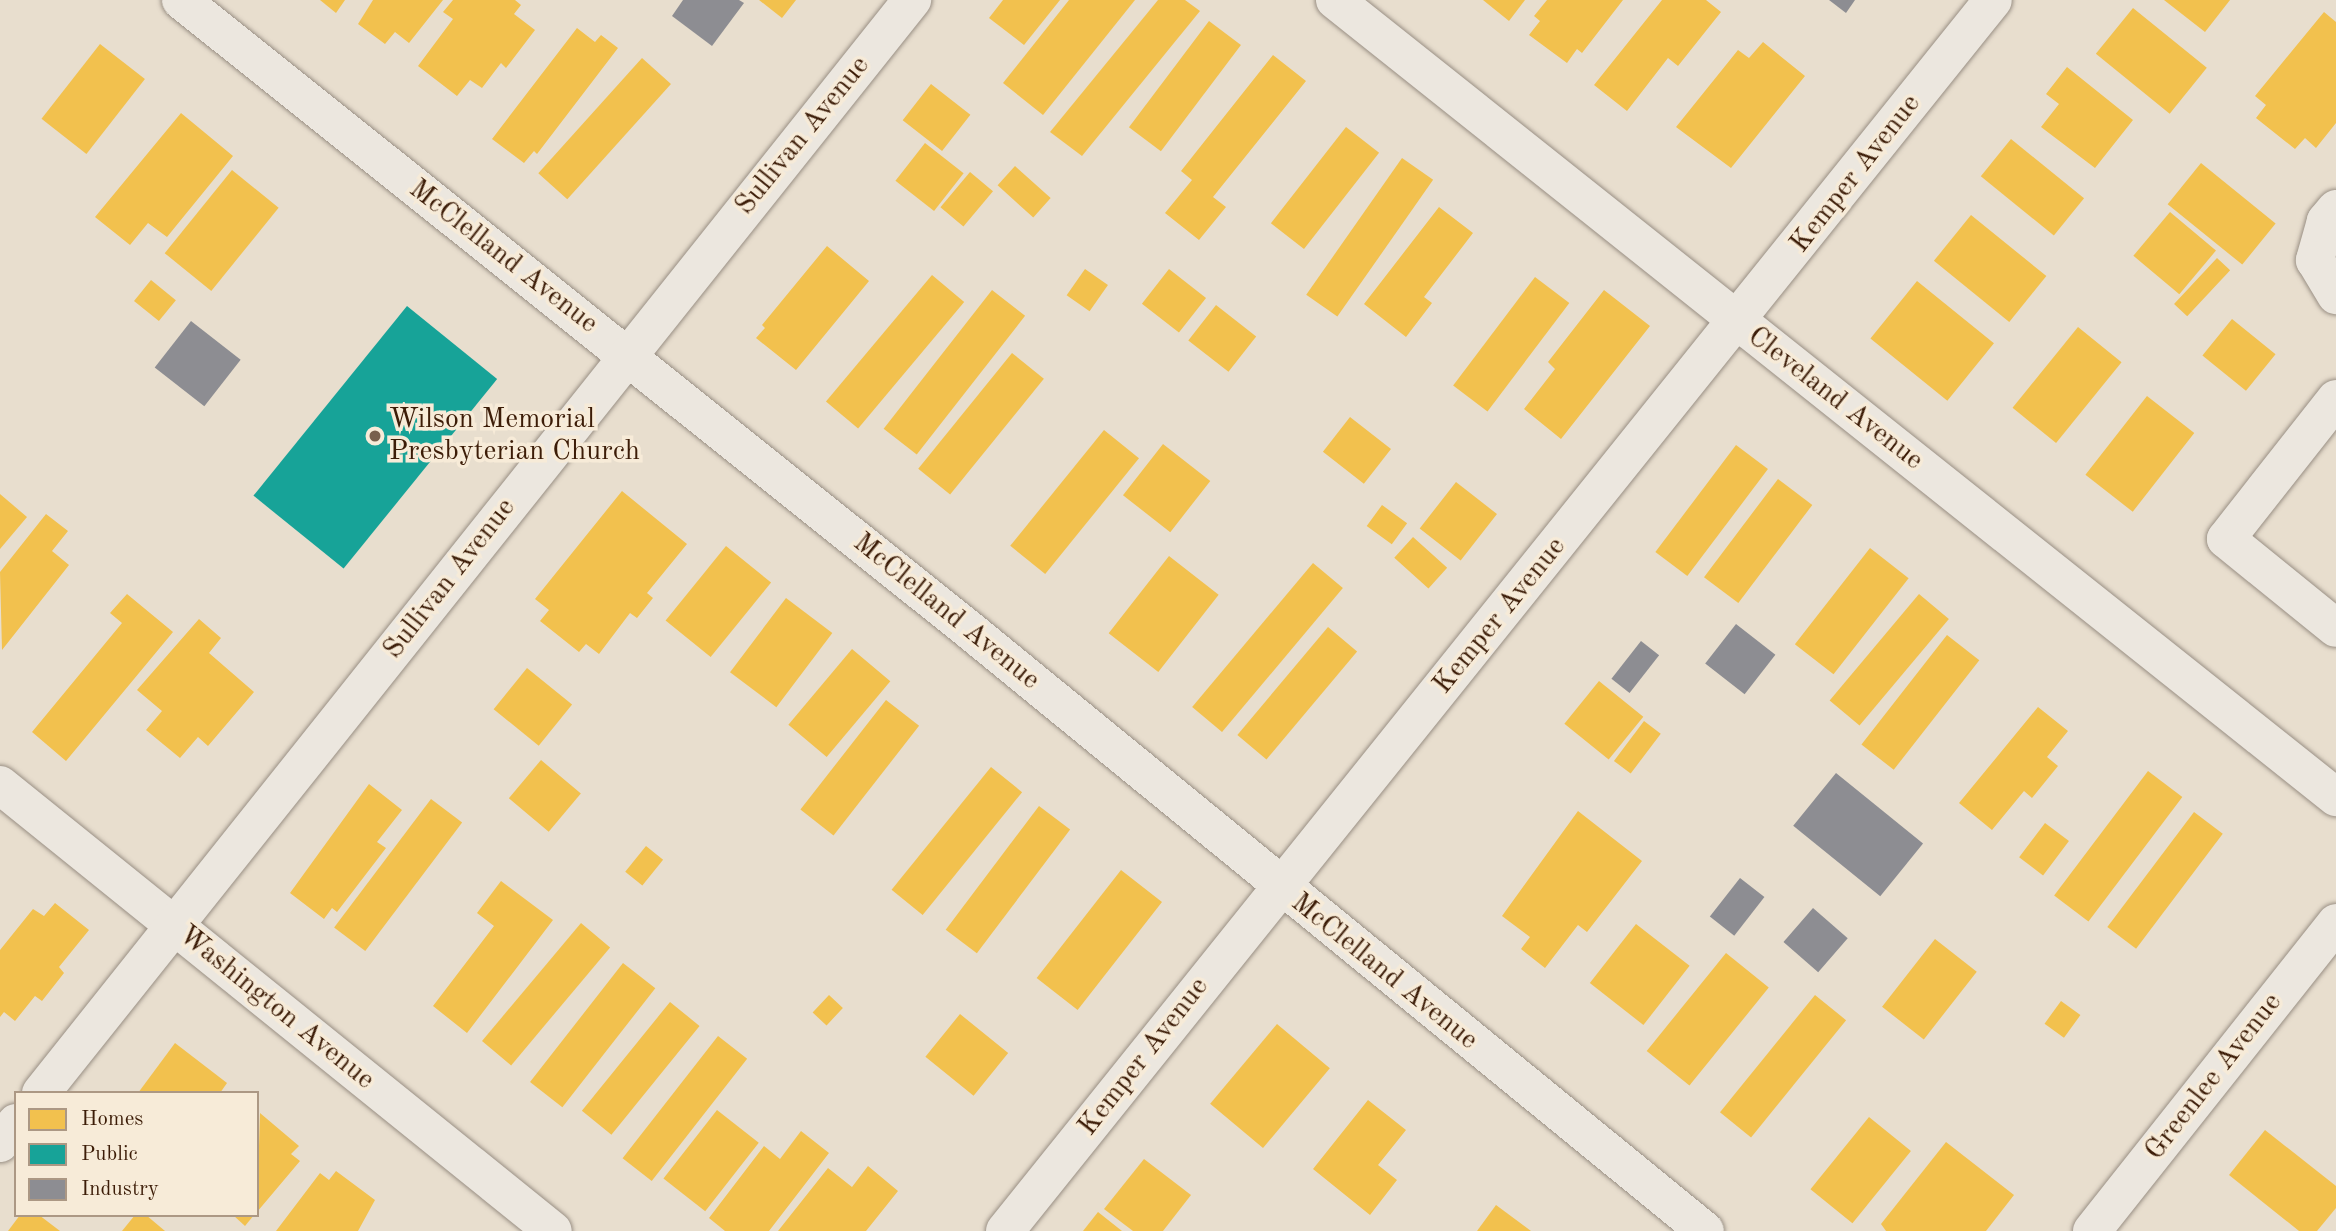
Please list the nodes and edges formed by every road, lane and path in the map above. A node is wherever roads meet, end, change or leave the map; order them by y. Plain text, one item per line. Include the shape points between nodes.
1 (181, 0) edge
2 (912, 0) edge
3 (1335, 0) edge
4 (1993, 0) edge
5 (2336, 209) edge
6 (2336, 295) edge
7 (1739, 322) junction
8 (628, 355) junction
9 (2336, 399) edge
10 (2336, 628) edge
11 (0, 785) edge
12 (2336, 797) edge
13 (1279, 887) junction
14 (2336, 923) edge
15 (176, 926) junction
16 (43, 1091) edge
17 (14, 1126) edge
18 (0, 1143) edge
19 (553, 1231) edge
20 (1005, 1231) edge
21 (1705, 1231) edge
22 (2092, 1231) edge

1 - 8 street, McClelland Avenue
2 - 8 street, Sullivan Avenue
3 - 7 street, Cleveland Avenue
4 - 7 street, Kemper Avenue
5 - 6 street via 2326,221 2315,260
7 - 12 street, Cleveland Avenue
7 - 13 street, Kemper Avenue
8 - 13 street, McClelland Avenue
8 - 15 street, Sullivan Avenue
9 - 10 street via 2226,539
11 - 15 street, Washington Avenue
13 - 20 street, Kemper Avenue
13 - 21 street, McClelland Avenue
14 - 22 street, Greenlee Avenue
15 - 16 street, Sullivan Avenue
15 - 19 street, Washington Avenue
17 - 18 street

